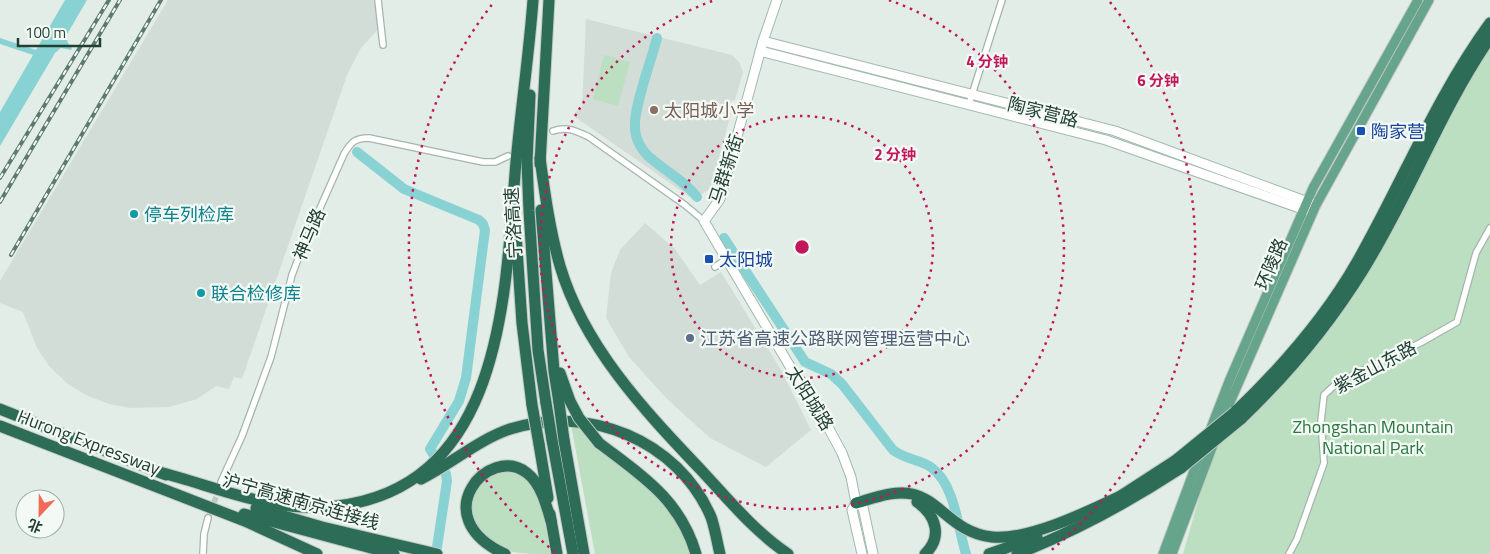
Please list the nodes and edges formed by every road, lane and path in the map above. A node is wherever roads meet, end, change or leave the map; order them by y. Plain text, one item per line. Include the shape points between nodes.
1 (378, 0) edge
2 (533, 0) edge
3 (549, 0) edge
4 (777, 0) edge
5 (1002, 0) edge
6 (1418, 0) edge
7 (1429, 0) edge
8 (1490, 23) edge
9 (1490, 38) edge
10 (763, 40) junction
11 (530, 41) junction
12 (383, 45) dead end
13 (760, 51) junction
14 (972, 94) junction
15 (969, 104) junction
16 (553, 131) dead end
17 (512, 158) junction
18 (540, 158) junction
19 (1415, 162) junction
20 (1310, 207) junction
21 (704, 221) junction
22 (1490, 228) edge
23 (726, 260) junction
24 (715, 267) dead end
25 (564, 402) junction
26 (0, 409) edge
27 (0, 426) edge
28 (443, 460) junction
29 (1179, 464) junction
30 (159, 472) junction
31 (221, 482) tunnel mouth
32 (165, 490) junction
33 (1126, 494) junction
34 (857, 506) junction
35 (1102, 517) junction
36 (208, 518) tunnel mouth
37 (551, 521) junction
38 (556, 552) edge
39 (433, 553) edge
40 (578, 553) edge
41 (202, 554) edge
42 (317, 554) edge
43 (394, 554) edge
44 (505, 554) edge
45 (696, 554) edge
46 (720, 554) edge
47 (788, 554) edge
48 (862, 554) edge
49 (872, 554) edge
50 (925, 554) edge
51 (989, 554) edge
52 (1017, 554) edge
53 (1032, 554) edge
54 (1163, 554) edge
55 (1172, 554) edge
56 (1289, 554) edge

1 - 12 street
2 - 11 highway
3 - 18 highway
4 - 10 main road, 马群新街
5 - 14 street
6 - 20 main road, 环陵路
7 - 20 main road, 环陵路
8 - 19 highway via 1446,90
9 - 19 highway
10 - 13 main road, 马群新街
10 - 14 main road, 陶家营路
11 - 17 highway
11 - 40 highway, 宁洛高速, bridge via 529,211 538,350 552,440
13 - 15 main road, 陶家营路
13 - 21 main road, 马群新街 via 720,199
14 - 15 street
14 - 20 main road, 陶家营路 via 1115,131
15 - 20 main road, 陶家营路 via 1106,140
16 - 21 street via 562,128 575,130 589,137
17 - 28 highway via 505,281 496,341 473,408
17 - 31 street, 神马路 via 484,162 369,138 351,142 292,274 271,356 242,436
17 - 37 highway, bridge via 518,286 532,405
18 - 25 highway via 549,317
18 - 47 highway via 548,218 560,266 593,339 626,386 665,432 759,531
19 - 29 highway, bridge via 1364,268 1342,302 1291,367
20 - 54 main road, 环陵路 via 1230,379
20 - 55 main road, 环陵路 via 1227,407
21 - 23 main road, 太阳城路
22 - 56 street, 紫金山东路 via 1476,253 1457,322 1338,382 1324,395 1321,421 1324,463
23 - 24 street
23 - 34 main road, 太阳城路 via 828,427 851,477
25 - 40 highway, bridge via 564,440
25 - 45 highway, bridge via 599,443 665,497 686,527
26 - 30 highway, Hurong Expressway
27 - 32 highway, Hurong Expressway
28 - 30 highway via 396,490 337,506 290,507 256,501
28 - 46 highway via 493,436 526,425 573,420 614,429 643,442 669,461 696,492 711,518
29 - 33 highway
29 - 35 highway
30 - 39 highway, 沪宁高速南京连接线 via 287,517
32 - 42 highway
32 - 43 highway, 沪宁高速南京连接线 via 284,526
33 - 34 highway via 1074,517 1020,535 991,537 962,528 922,497 912,494 893,494
33 - 51 highway via 1049,532
34 - 48 main road, 太阳城路
34 - 49 main road, 太阳城路
34 - 50 highway via 902,498 919,503 935,524 934,541
35 - 52 highway
35 - 53 highway
36 - 41 street
37 - 38 highway
37 - 44 highway via 544,498 528,474 509,465 486,473 471,489 467,513 474,533

